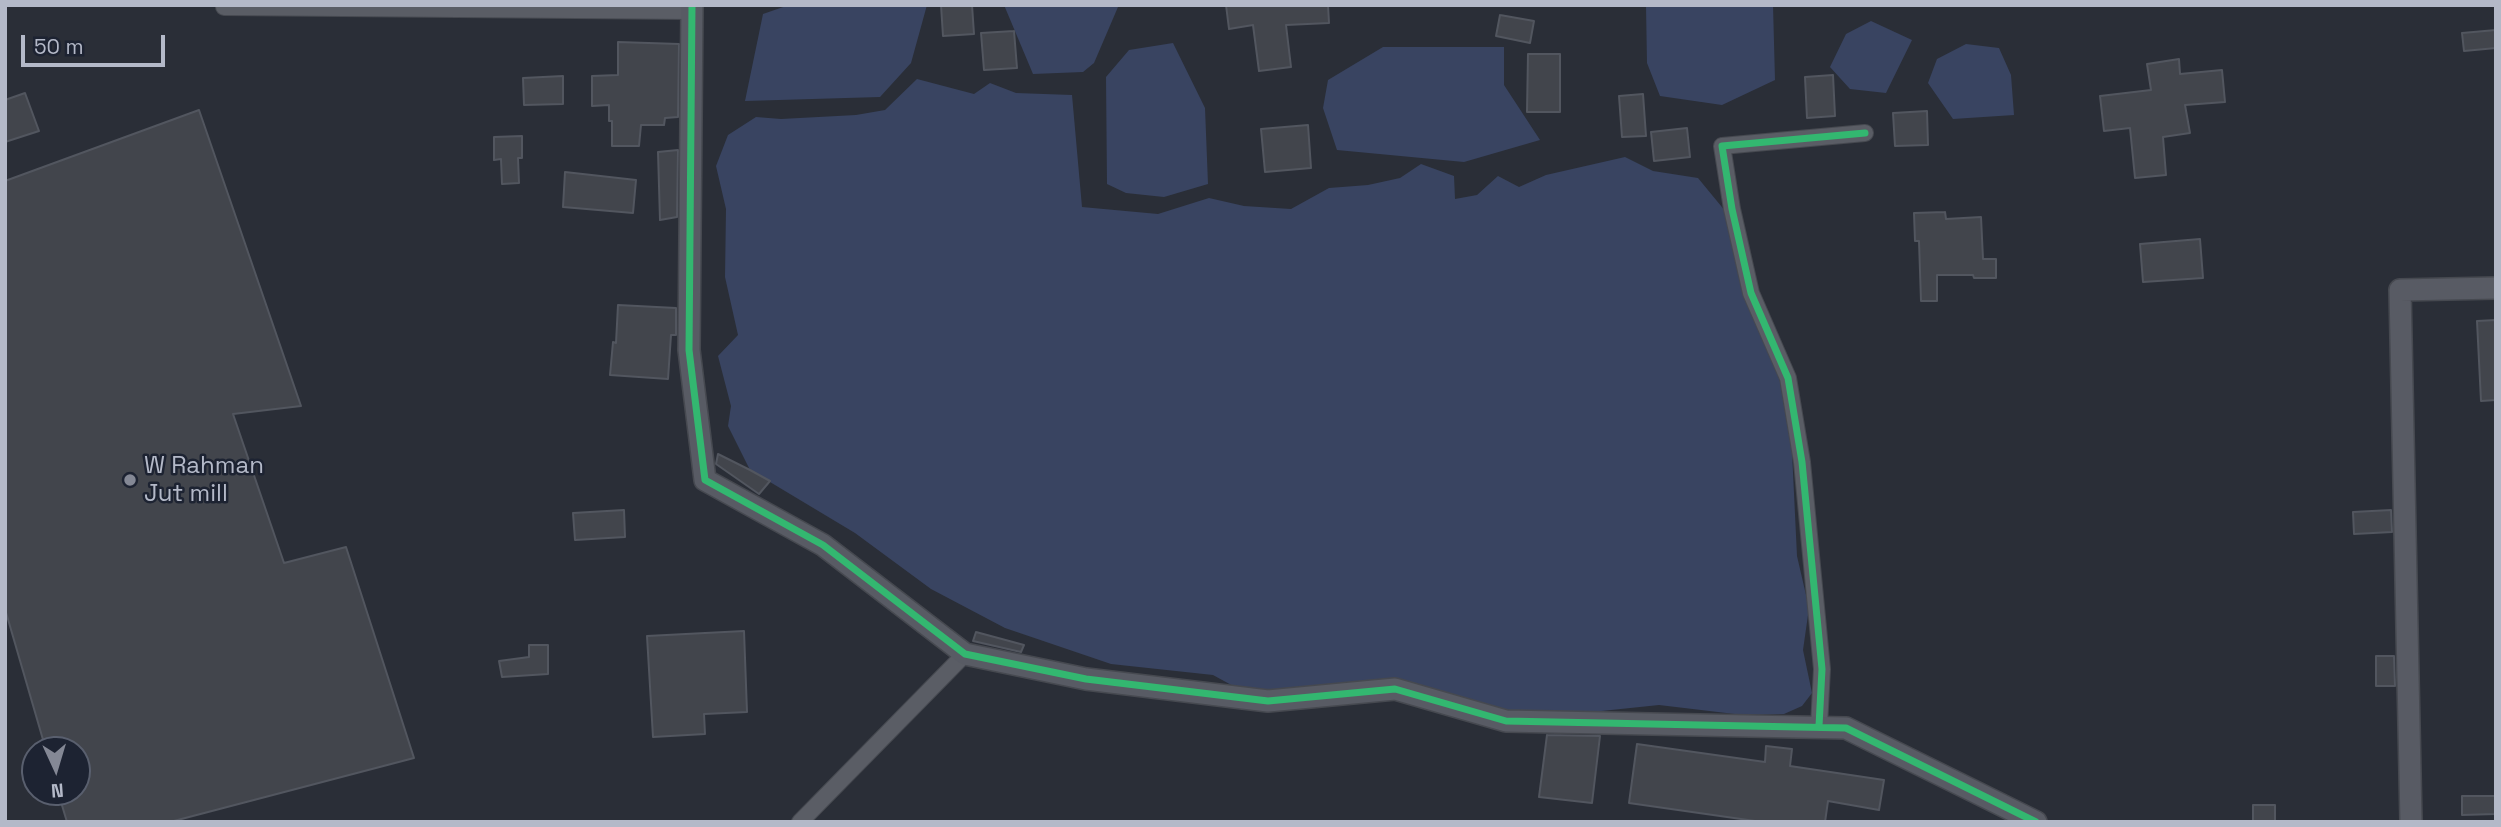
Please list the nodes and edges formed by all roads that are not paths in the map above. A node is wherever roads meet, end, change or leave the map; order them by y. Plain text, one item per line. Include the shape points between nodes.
1 (224, 7) dead end
2 (691, 8) edge
3 (1865, 133) dead end
4 (2496, 288) edge
5 (965, 654) junction
6 (1819, 726) junction
7 (800, 822) edge
8 (2036, 822) edge
9 (2411, 822) edge

1 - 2 street
2 - 5 street via 689,350 705,480 823,545
3 - 6 street via 1722,146 1751,293 1788,379 1802,461 1822,669
4 - 9 street via 2400,290
5 - 6 street via 1086,679 1268,701 1395,689 1506,721
5 - 7 street
6 - 8 street via 1846,728

